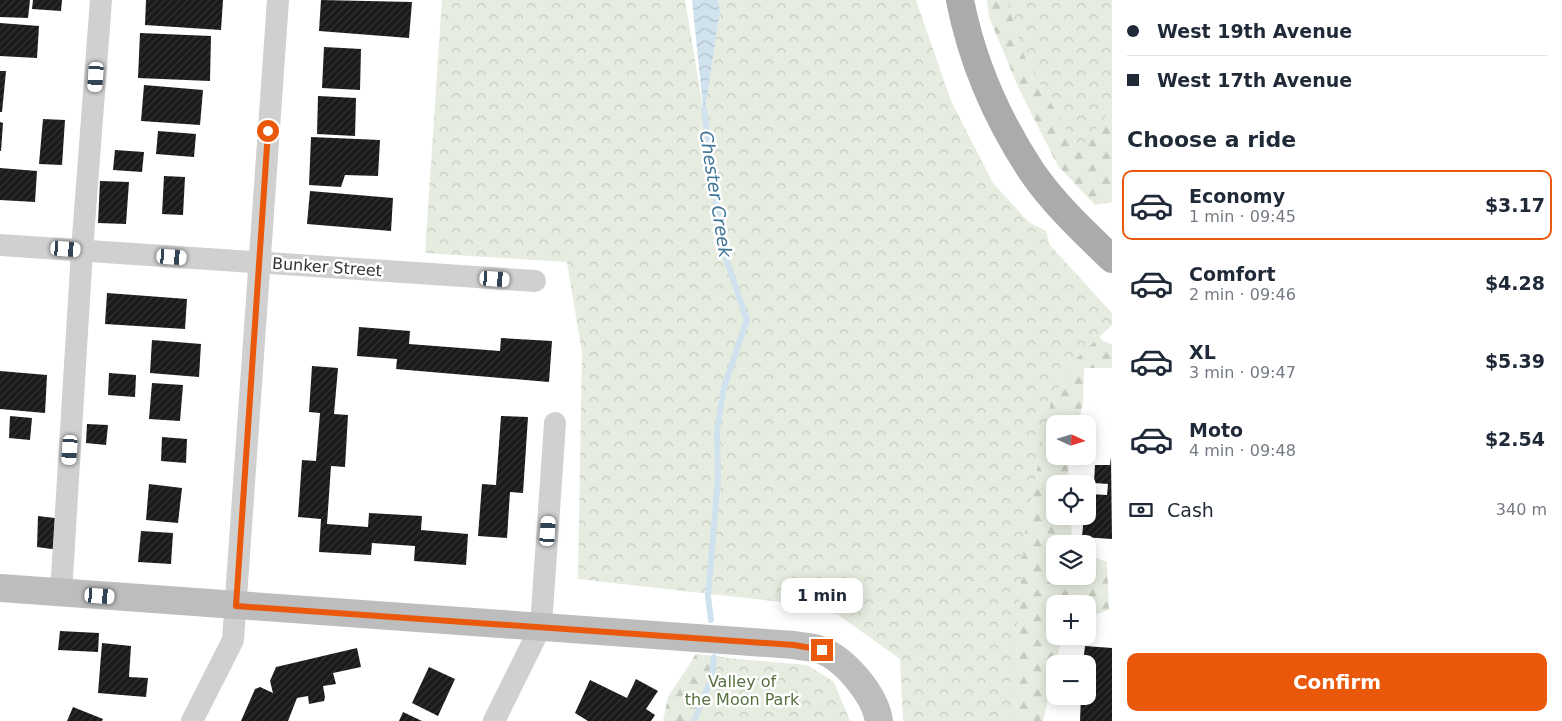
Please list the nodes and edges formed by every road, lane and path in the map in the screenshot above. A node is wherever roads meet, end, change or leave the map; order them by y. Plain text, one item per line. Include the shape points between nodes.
1 (101, 0) edge
2 (278, 0) edge
3 (960, 0) edge
4 (0, 245) edge
5 (82, 250) junction
6 (1112, 259) edge
7 (258, 263) junction
8 (535, 282) dead end
9 (555, 423) dead end
10 (0, 588) edge
11 (61, 593) junction
12 (236, 606) junction
13 (540, 626) junction
14 (192, 721) edge
15 (494, 721) edge
16 (879, 721) edge

1 - 5 street
2 - 7 street
3 - 6 main road via 978,67 996,112 1033,173 1081,229
4 - 5 street, Bunker Street
5 - 7 street, Bunker Street
5 - 11 street
7 - 8 street, Bunker Street
7 - 12 street
9 - 13 street
10 - 11 main road
11 - 12 main road
12 - 13 main road
12 - 14 street via 233,640
13 - 15 street
13 - 16 main road via 794,645 822,650 843,664 872,697

